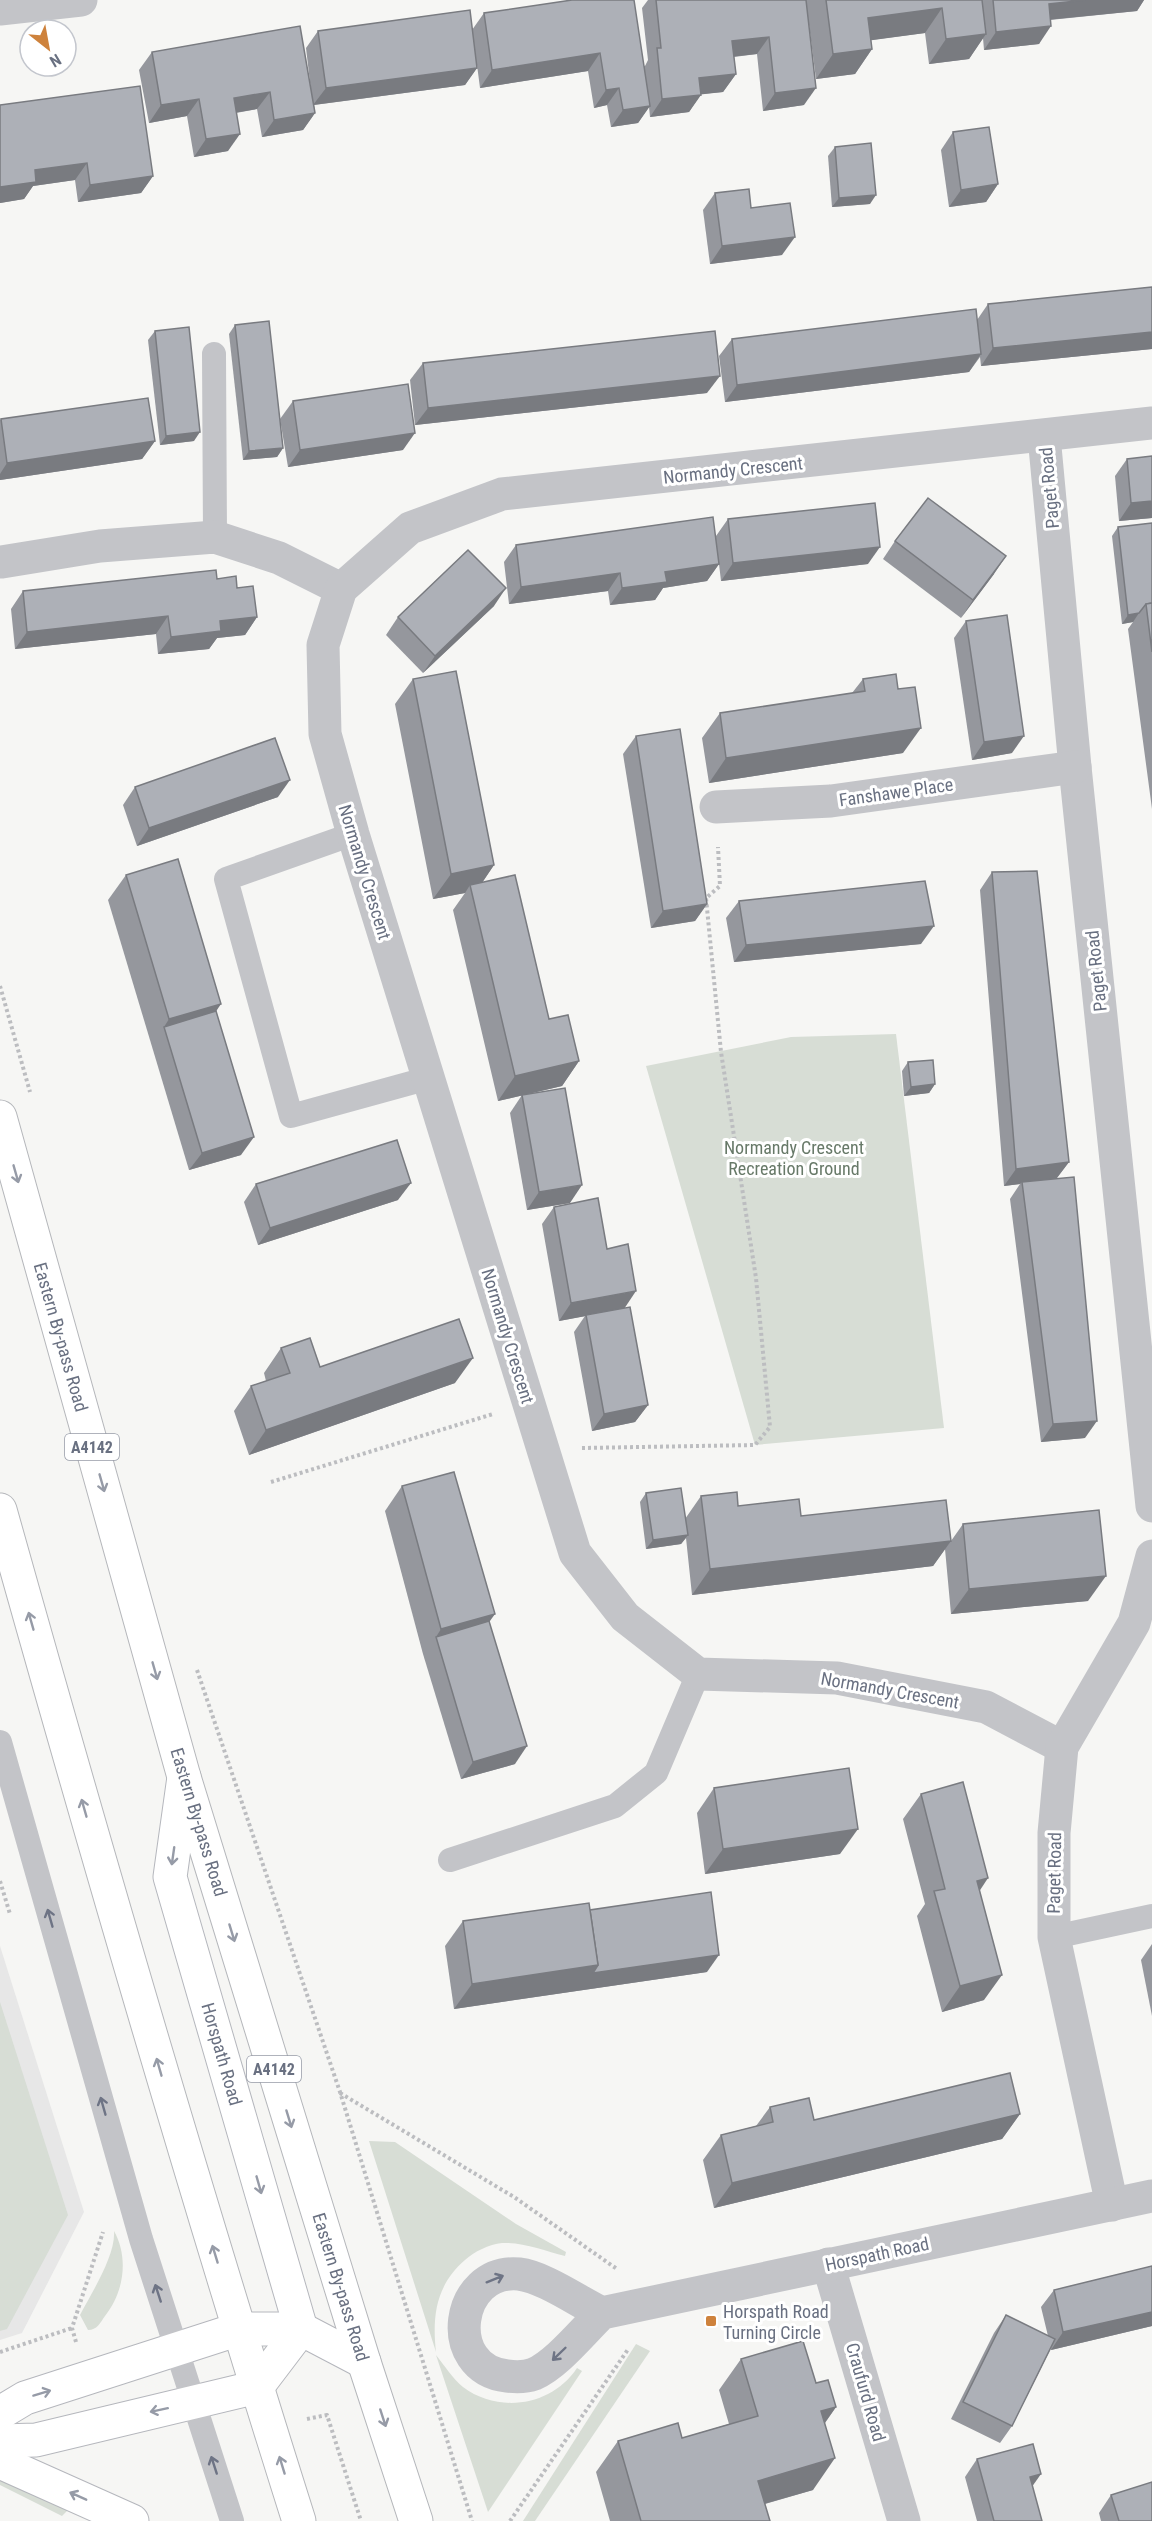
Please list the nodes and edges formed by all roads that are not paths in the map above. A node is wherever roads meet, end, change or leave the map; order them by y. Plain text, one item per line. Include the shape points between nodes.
1 (81, 0) edge
2 (0, 9) edge
3 (214, 354) dead end
4 (1152, 423) edge
5 (1044, 436) junction
6 (214, 537) junction
7 (2, 562) dead end
8 (341, 589) junction
9 (1075, 767) junction
10 (716, 807) road end
11 (353, 834) junction
12 (429, 1078) junction
13 (0, 1117) edge
14 (1152, 1506) edge
15 (0, 1510) edge
16 (1152, 1556) edge
17 (698, 1674) junction
18 (0, 1742) edge
19 (1062, 1747) junction
20 (184, 1777) junction
21 (450, 1860) dead end
22 (1152, 1916) edge
23 (1053, 1937) junction
24 (1152, 2196) edge
25 (1112, 2205) junction
26 (828, 2264) junction
27 (602, 2313) dead end
28 (239, 2329) junction
29 (301, 2329) junction
30 (176, 2349) junction
31 (364, 2362) junction
32 (257, 2387) junction
33 (194, 2403) junction
34 (0, 2413) edge
35 (0, 2441) edge
36 (0, 2462) edge
37 (132, 2521) edge
38 (232, 2521) edge
39 (299, 2521) edge
40 (416, 2521) edge
41 (904, 2521) edge

1 - 2 street
3 - 6 lane
4 - 5 street, Normandy Crescent
5 - 8 street, Normandy Crescent via 502,494 410,528
5 - 9 street, Paget Road
6 - 7 street via 100,546
6 - 8 street via 279,558
8 - 11 street, Normandy Crescent via 323,645 325,734
9 - 10 street, Fanshawe Place via 831,801
9 - 14 street, Paget Road
11 - 12 street, Normandy Crescent
11 - 12 lane via 226,879 291,1116
12 - 17 street, Normandy Crescent via 575,1553 625,1617
13 -> 20 main road, Eastern By-pass Road / A4142
28 -> 15 main road via 100,1865
16 - 19 street, Paget Road via 1134,1623
17 - 19 street, Normandy Crescent via 837,1678 986,1707
17 - 21 lane via 656,1773 615,1806
30 -> 18 lane
19 - 23 street, Paget Road via 1054,1833
20 -> 29 main road, Horspath Road via 170,1876
20 -> 31 main road, Eastern By-pass Road / A4142
22 - 23 lane
23 - 25 street, Paget Road
24 - 25 street, Horspath Road
25 - 26 street, Horspath Road
26 - 27 street, Horspath Road
26 - 41 street, Craufurd Road
28 - 29 main road
28 - 30 main road
28 - 32 main road
29 - 31 main road
29 - 32 main road
30 - 33 lane
34 -> 30 main road via 24,2398
31 -> 40 main road, Eastern By-pass Road / A4142
32 - 33 main road
39 -> 32 main road
33 -> 35 main road via 36,2440
38 -> 33 lane
37 -> 36 main road

